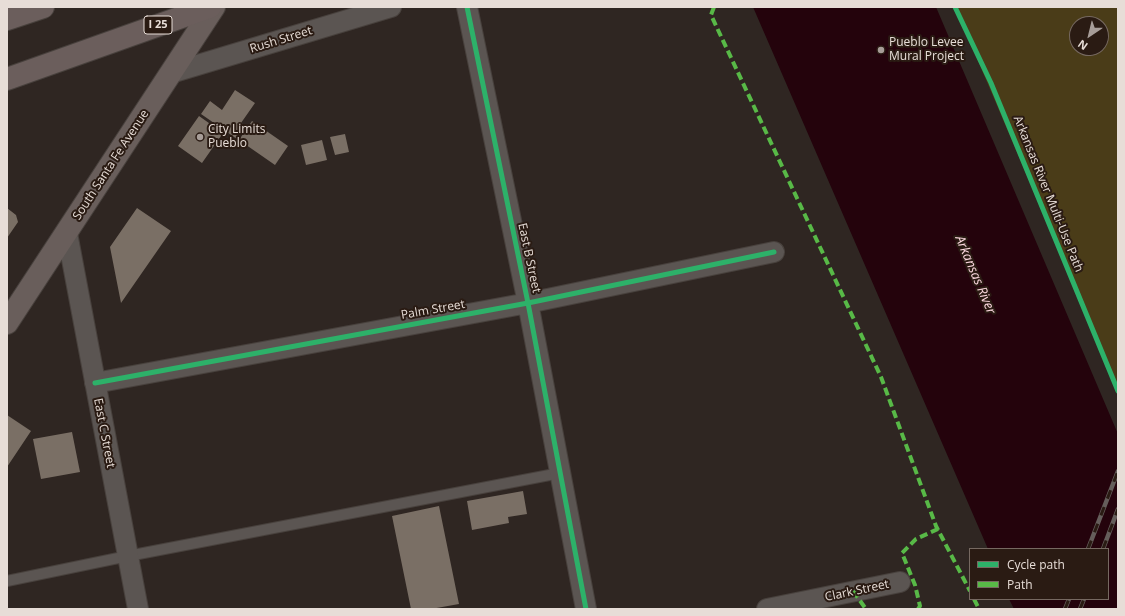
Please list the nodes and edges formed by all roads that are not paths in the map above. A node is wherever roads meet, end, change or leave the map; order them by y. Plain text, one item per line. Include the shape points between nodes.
1 (43, 7) edge
2 (210, 7) edge
3 (214, 7) edge
4 (391, 7) edge
5 (467, 7) edge
6 (7, 19) edge
7 (50, 64) junction
8 (171, 73) junction
9 (7, 79) edge
10 (7, 83) edge
11 (67, 233) junction
12 (774, 252) dead end
13 (528, 303) junction
14 (7, 323) edge
15 (95, 383) junction
16 (560, 473) junction
17 (128, 556) junction
18 (7, 581) edge
19 (900, 582) dead end
20 (138, 609) edge
21 (586, 609) edge
22 (767, 609) edge

1 - 6 highway
2 - 7 highway, I 25
3 - 8 main road, South Santa Fe Avenue
4 - 8 street, Rush Street
5 - 13 street, East B Street
7 - 9 highway, I 25
7 - 10 highway
8 - 11 main road, South Santa Fe Avenue
11 - 14 main road, South Santa Fe Avenue
11 - 15 street, East C Street
12 - 13 street, Palm Street
13 - 15 street, Palm Street
13 - 16 street, East B Street
15 - 17 street, East C Street
16 - 17 lane
16 - 21 street, East B Street
17 - 18 lane
17 - 20 street, East C Street
19 - 22 street, Clark Street

